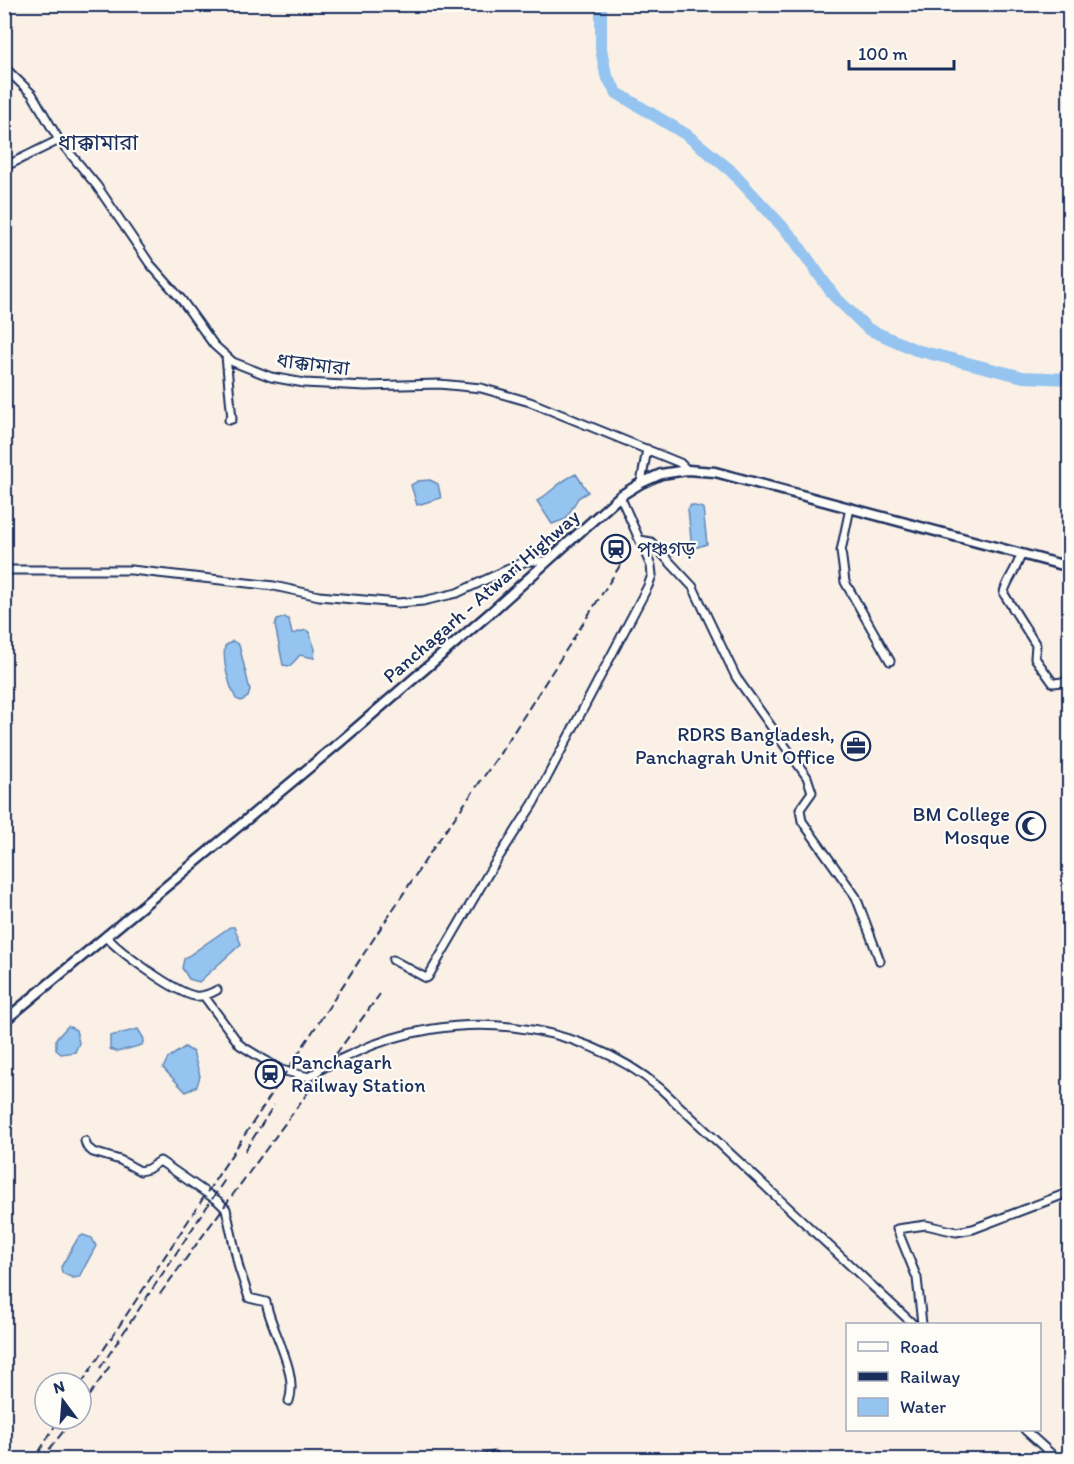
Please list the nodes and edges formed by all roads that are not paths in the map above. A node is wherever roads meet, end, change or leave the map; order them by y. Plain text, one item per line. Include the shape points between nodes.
1 (4, 67) edge
2 (59, 140) junction
3 (4, 167) edge
4 (226, 356) junction
5 (229, 420) dead end
6 (647, 449) junction
7 (687, 470) junction
8 (641, 483) junction
9 (620, 496) junction
10 (850, 508) junction
11 (640, 540) junction
12 (1021, 554) junction
13 (547, 561) junction
14 (1070, 567) edge
15 (4, 570) edge
16 (890, 661) dead end
17 (1070, 686) edge
18 (106, 936) junction
19 (393, 960) dead end
20 (880, 961) dead end
21 (217, 990) dead end
22 (204, 996) junction
23 (4, 1021) edge
24 (85, 1141) dead end
25 (1070, 1192) edge
26 (913, 1323) edge
27 (922, 1323) edge
28 (290, 1401) dead end
29 (1026, 1431) edge
30 (494, 1456) dead end
31 (476, 1460) edge
32 (1058, 1460) edge

1 - 2 street, ধাক্কামারা via 32,94
2 - 3 street
2 - 4 street, ধাক্কামারা via 97,186 150,264
4 - 5 street via 232,418
4 - 6 street, ধাক্কামারা via 254,371 304,383 481,388 530,402
6 - 7 street, ধাক্কামারা
6 - 8 street
7 - 8 main road, Panchagarh - Atwari Highway via 661,474
7 - 10 main road, Panchagarh - Atwari Highway via 725,475
8 - 9 main road, Panchagarh - Atwari Highway
9 - 11 street
9 - 13 main road, Panchagarh - Atwari Highway
10 - 12 main road, Panchagarh - Atwari Highway
10 - 16 street via 841,551 845,582
11 - 19 street via 652,571 648,586 533,804 428,977
11 - 20 street via 651,542 693,587 736,677 807,777 812,792 800,809 802,821 856,897
12 - 14 main road, Panchagarh - Atwari Highway
12 - 17 street via 1016,571 1004,586 1004,594 1036,645 1038,662 1053,683 1063,681
13 - 15 street via 525,561 446,596 398,603 131,570
13 - 18 main road, Panchagarh - Atwari Highway via 340,741
18 - 22 street via 119,950 182,991
18 - 23 main road, Panchagarh - Atwari Highway
21 - 22 street
22 - 26 street via 240,1045 281,1070 309,1077 386,1039 455,1026 505,1026 536,1031 617,1058 661,1089
24 - 28 street via 93,1152 140,1171 160,1161 223,1205 249,1298 266,1302 270,1324 280,1339
25 - 27 street via 973,1229 956,1232 926,1225 897,1229 916,1278
29 - 32 street
30 - 31 street

